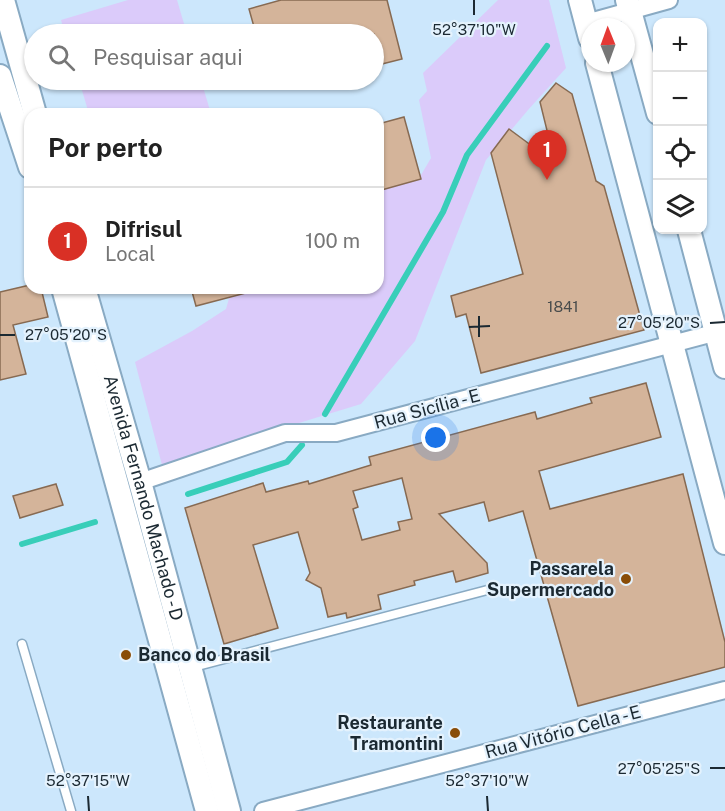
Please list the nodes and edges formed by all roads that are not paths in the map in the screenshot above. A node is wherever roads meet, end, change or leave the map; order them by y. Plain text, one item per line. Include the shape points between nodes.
1 (3, 0) edge
2 (580, 0) edge
3 (669, 0) edge
4 (629, 5) edge
5 (585, 18) edge
6 (608, 18) edge
7 (599, 72) edge
8 (0, 76) edge
9 (653, 98) edge
10 (24, 103) edge
11 (689, 234) edge
12 (65, 294) edge
13 (86, 294) edge
14 (720, 331) edge
15 (672, 345) junction
16 (725, 367) edge
17 (140, 482) junction
18 (721, 509) edge
19 (725, 543) edge
20 (495, 588) dead end
21 (22, 644) dead end
22 (190, 668) junction
23 (725, 690) edge
24 (71, 811) edge
25 (207, 811) edge
26 (229, 811) edge
27 (263, 811) edge

1 - 10 street
2 - 5 street
3 - 4 street
4 - 6 street
4 - 9 street
7 - 15 street
8 - 10 street
11 - 14 street
12 - 25 street, Avenida Fernando Machado - D
13 - 17 street, Avenida Fernando Machado - D
14 - 15 street, Rua Sicília - E
14 - 16 street
15 - 17 street, Rua Sicília - E via 336,433 285,433
15 - 18 street
17 - 22 street, Avenida Fernando Machado - D
18 - 19 street
20 - 22 lane
21 - 24 lane
22 - 26 street, Avenida Fernando Machado - D
23 - 27 street, Rua Vitório Cella - E

